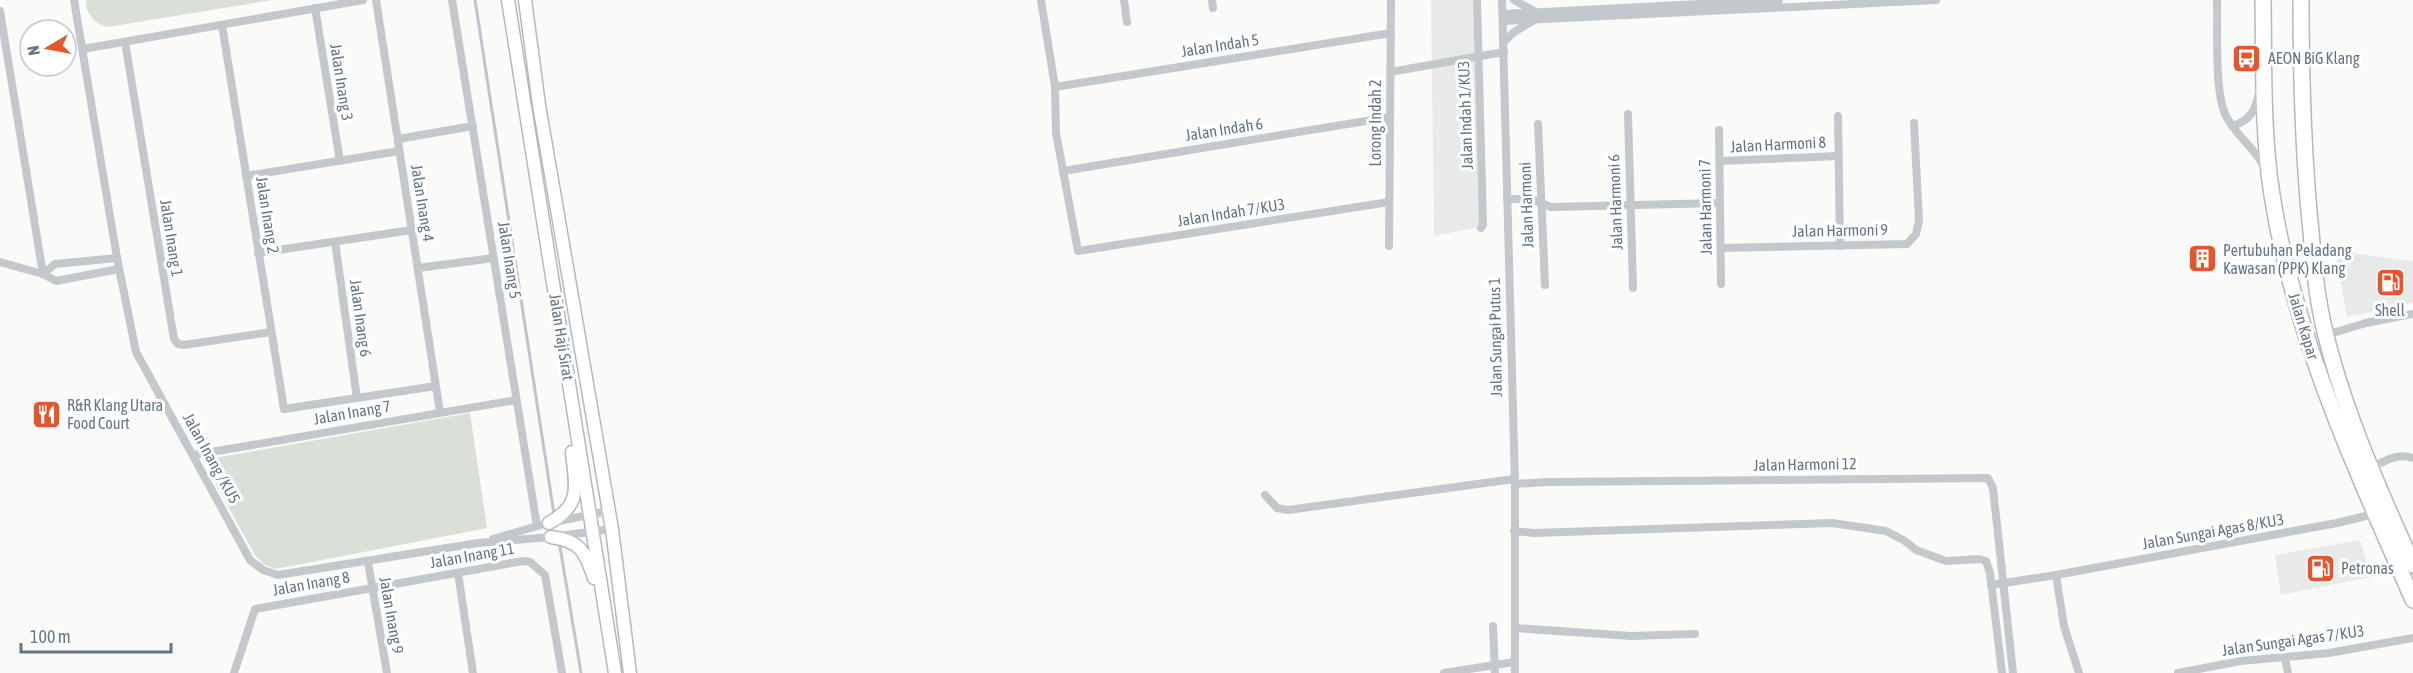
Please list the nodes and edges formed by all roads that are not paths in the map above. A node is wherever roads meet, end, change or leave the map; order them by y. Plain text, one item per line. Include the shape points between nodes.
1 (74, 0) edge
2 (363, 0) edge
3 (376, 0) edge
4 (452, 0) edge
5 (508, 0) edge
6 (525, 0) edge
7 (1041, 0) edge
8 (1124, 0) edge
9 (1391, 0) edge
10 (1477, 0) edge
11 (1502, 0) edge
12 (1514, 0) edge
13 (1779, 0) edge
14 (1936, 0) edge
15 (2212, 0) edge
16 (2263, 0) edge
17 (2301, 0) edge
18 (1793, 3) edge
19 (2217, 5) edge
20 (315, 8) junction
21 (0, 11) edge
22 (1537, 16) junction
23 (1503, 17) junction
24 (1127, 22) dead end
25 (222, 25) junction
26 (1390, 33) junction
27 (126, 42) junction
28 (1504, 42) junction
29 (83, 49) junction
30 (1504, 52) junction
31 (1478, 57) junction
32 (2264, 68) junction
33 (10, 70) junction
34 (0, 72) edge
35 (1390, 72) junction
36 (1055, 87) junction
37 (1628, 114) dead end
38 (1838, 116) dead end
39 (1390, 117) junction
40 (1914, 123) dead end
41 (1538, 124) dead end
42 (473, 126) junction
43 (2232, 126) junction
44 (1719, 130) dead end
45 (398, 139) junction
46 (399, 151) junction
47 (1838, 156) junction
48 (340, 161) junction
49 (1720, 161) junction
50 (1063, 171) junction
51 (246, 177) junction
52 (2269, 177) junction
53 (1507, 199) junction
54 (1389, 202) junction
55 (1541, 203) junction
56 (1720, 203) junction
57 (1630, 206) junction
58 (1481, 228) dead end
59 (412, 230) junction
60 (335, 242) junction
61 (1389, 246) dead end
62 (1840, 246) junction
63 (1721, 248) junction
64 (258, 253) junction
65 (117, 258) junction
66 (494, 258) junction
67 (0, 262) edge
68 (418, 268) junction
69 (119, 269) junction
70 (43, 274) junction
71 (1721, 284) dead end
72 (1545, 285) dead end
73 (1633, 288) dead end
74 (2413, 314) edge
75 (271, 332) junction
76 (2326, 335) junction
77 (566, 365) junction
78 (436, 386) junction
79 (357, 398) junction
80 (516, 400) junction
81 (440, 412) junction
82 (194, 455) junction
83 (2413, 458) edge
84 (2370, 468) junction
85 (1514, 482) junction
86 (1265, 495) dead end
87 (608, 511) junction
88 (2374, 514) junction
89 (589, 515) junction
90 (565, 517) junction
91 (543, 524) junction
92 (612, 529) junction
93 (592, 531) junction
94 (1514, 531) junction
95 (551, 537) joint
96 (569, 537) junction
97 (2408, 539) edge
98 (478, 543) junction
99 (368, 561) junction
100 (2413, 565) edge
101 (458, 573) junction
102 (2056, 575) junction
103 (2003, 583) junction
104 (1990, 585) junction
105 (372, 588) junction
106 (2413, 600) edge
107 (603, 605) junction
108 (1493, 626) dead end
109 (1515, 628) junction
110 (1695, 634) dead end
111 (2413, 638) edge
112 (2285, 658) junction
113 (1514, 662) junction
114 (1495, 669) edge
115 (386, 672) edge
116 (2197, 672) edge
117 (234, 673) edge
118 (377, 673) edge
119 (473, 673) edge
120 (562, 673) edge
121 (615, 673) edge
122 (630, 673) edge
123 (1444, 673) edge
124 (1515, 673) edge
125 (2002, 673) edge
126 (2013, 673) edge
127 (2079, 673) edge
128 (2178, 673) edge
129 (2288, 673) edge

1 - 29 street, Jalan Inang /KU5
2 - 20 street
3 - 45 street, Jalan Inang 4
4 - 42 street, Jalan Inang 5
5 - 77 main road, Jalan Haji Sirat
6 - 87 main road, Jalan Haji Sirat
7 - 36 street
8 - 24 street
9 - 26 street, Lorong Indah 2
10 - 31 street, Jalan Indah 1/KU3
11 - 23 street, Jalan Sungai Putus 1
12 - 22 street
13 - 22 street
14 - 18 street
15 - 19 street
16 - 32 highway, Jalan Kapar
17 - 76 highway, Jalan Kapar via 2308,200 2317,293
18 - 22 street
19 - 43 street via 2221,101
20 - 25 street
20 - 48 street, Jalan Inang 3
21 - 33 street
22 - 23 street
22 - 28 street
23 - 28 street, Jalan Sungai Putus 1
25 - 27 street
25 - 51 street, Jalan Inang 2
26 - 35 street, Lorong Indah 2
26 - 36 street, Jalan Indah 5
27 - 29 street
27 - 75 street, Jalan Inang 1 via 174,339 184,345
28 - 30 street, Jalan Sungai Putus 1
29 - 65 street, Jalan Inang /KU5
30 - 31 street
30 - 53 street, Jalan Sungai Putus 1
31 - 35 street
31 - 58 street, Jalan Indah 1/KU3
32 - 43 street via 2254,111 2242,123
32 - 52 highway, Jalan Kapar
33 - 34 street
33 - 70 street
35 - 39 street, Lorong Indah 2
36 - 50 street via 1056,133
37 - 57 street, Jalan Harmoni 6
38 - 47 street
39 - 50 street, Jalan Indah 6
39 - 54 street, Lorong Indah 2
40 - 62 street, Jalan Harmoni 9 via 1919,221 1916,234 1907,244
41 - 55 street, Jalan Harmoni
42 - 45 street
42 - 66 street, Jalan Inang 5
43 - 52 street via 2258,155
44 - 49 street, Jalan Harmoni 7
45 - 46 street, Jalan Inang 4
46 - 48 street
46 - 59 street, Jalan Inang 4
47 - 49 street, Jalan Harmoni 8
47 - 62 street
48 - 51 street
49 - 56 street, Jalan Harmoni 7
50 - 54 street, Jalan Indah 7/KU3 via 1078,251
51 - 64 street, Jalan Inang 2
52 - 88 highway, Jalan Kapar via 2300,316
53 - 55 street
53 - 85 street, Jalan Sungai Putus 1
54 - 61 street, Lorong Indah 2
55 - 57 street via 1551,207
55 - 72 street, Jalan Harmoni
56 - 57 street
56 - 63 street, Jalan Harmoni 7
57 - 73 street, Jalan Harmoni 6
59 - 60 street
59 - 68 street, Jalan Inang 4
60 - 64 street
60 - 79 street, Jalan Inang 6
62 - 63 street, Jalan Harmoni 9
63 - 71 street, Jalan Harmoni 7
64 - 75 street, Jalan Inang 2
65 - 69 street, Jalan Inang /KU5
65 - 70 street via 55,264
66 - 68 street
66 - 80 street, Jalan Inang 5
67 - 70 street
68 - 78 street, Jalan Inang 4
69 - 70 street via 56,281
69 - 82 street, Jalan Inang /KU5 via 136,352
74 - 76 street
75 - 79 street, Jalan Inang 2 via 284,410
76 - 84 highway, Jalan Kapar via 2343,397
77 - 89 main road, Jalan Haji Sirat
77 - 90 main road via 576,493
78 - 79 street
78 - 81 street, Jalan Inang 4
80 - 81 street, Jalan Inang 7
80 - 91 street, Jalan Inang 5
81 - 82 street, Jalan Inang 7
82 - 99 street, Jalan Inang /KU5 via 250,560 263,570 278,574
83 - 84 street via 2397,456
84 - 97 highway, Jalan Kapar
85 - 86 street via 1288,510 1277,508
85 - 94 street, Jalan Sungai Putus 1
85 - 103 street, Jalan Harmoni 12 via 1988,478 1993,488
87 - 89 street
87 - 92 main road, Jalan Haji Sirat
88 - 102 street, Jalan Sungai Agas 8/KU3
88 - 106 highway, Jalan Kapar
89 - 90 street
89 - 93 main road, Jalan Haji Sirat
90 - 91 main road
91 - 98 street, Jalan Inang /KU5
92 - 93 street
92 - 122 main road, Jalan Haji Sirat
93 - 96 street
93 - 107 main road, Jalan Haji Sirat
94 - 104 street via 1832,523 1886,531 1916,550 1946,561 1986,561
94 - 109 street, Jalan Sungai Putus 1
95 - 96 main road
95 - 98 street, Jalan Inang /KU5
96 - 107 main road via 588,562
97 - 100 highway, Jalan Kapar
98 - 99 street, Jalan Inang /KU5
99 - 105 street, Jalan Inang 9
101 - 105 street, Jalan Inang 11
101 - 119 street
101 - 120 street, Jalan Inang 11 via 523,561 542,572
102 - 103 street, Jalan Sungai Agas 8/KU3
102 - 127 street via 2064,626
103 - 104 street, Jalan Sungai Agas 8/KU3
103 - 126 street
104 - 125 street
105 - 115 street, Jalan Inang 9
105 - 117 street, Jalan Inang 8 via 255,609
107 - 121 main road, Jalan Haji Sirat
108 - 114 street
109 - 110 street via 1631,636
109 - 113 street, Jalan Sungai Putus 1
111 - 112 street, Jalan Sungai Agas 7/KU3
112 - 116 street, Jalan Sungai Agas 7/KU3 via 2234,662
112 - 129 street
113 - 114 street
113 - 124 street, Jalan Sungai Putus 1
114 - 123 street
115 - 118 street
116 - 128 street, Jalan Sungai Agas 7/KU3

